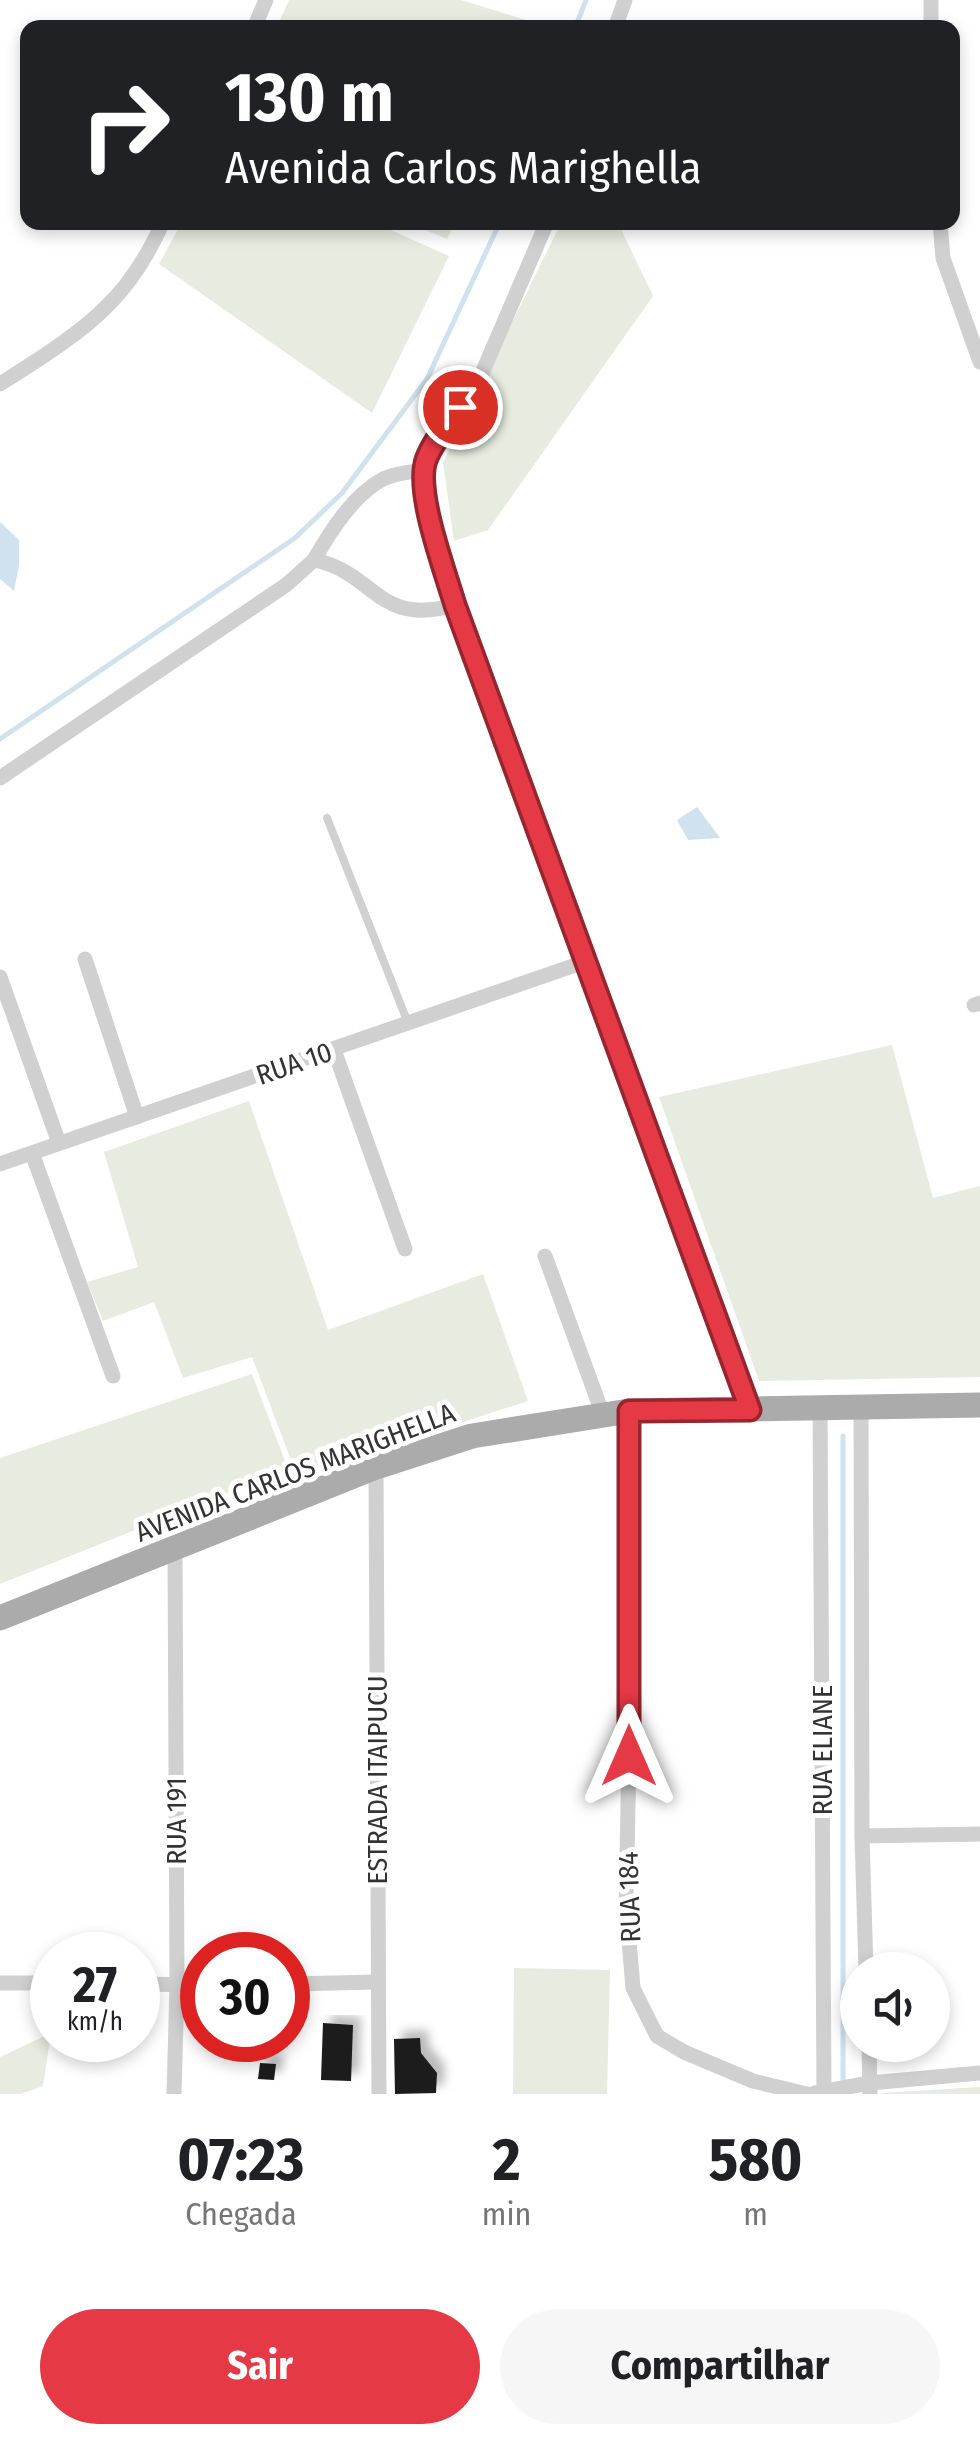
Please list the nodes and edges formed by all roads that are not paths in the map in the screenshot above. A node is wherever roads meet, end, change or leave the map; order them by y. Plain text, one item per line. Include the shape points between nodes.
1 (160, 230) edge
2 (544, 230) edge
3 (941, 230) edge
4 (980, 362) edge
5 (0, 384) edge
6 (423, 470) junction
7 (314, 560) junction
8 (455, 605) junction
9 (0, 778) edge
10 (326, 818) dead end
11 (85, 959) dead end
12 (587, 961) junction
13 (0, 977) edge
14 (408, 1022) junction
15 (334, 1050) junction
16 (137, 1116) junction
17 (60, 1142) junction
18 (32, 1153) junction
19 (0, 1164) edge
20 (405, 1248) dead end
21 (545, 1256) dead end
22 (112, 1376) dead end
23 (980, 1405) edge
24 (861, 1406) junction
25 (820, 1407) junction
26 (750, 1410) junction
27 (616, 1413) junction
28 (376, 1467) junction
29 (175, 1548) junction
30 (0, 1618) edge
31 (980, 1834) edge
32 (862, 1836) junction
33 (865, 1952) edge
34 (378, 1982) junction
35 (30, 1983) edge
36 (0, 1984) edge
37 (310, 1984) edge
38 (160, 1985) edge
39 (177, 1986) junction
40 (180, 1986) edge
41 (869, 2062) edge
42 (980, 2073) edge
43 (870, 2088) edge
44 (817, 2093) edge
45 (174, 2094) edge
46 (379, 2094) edge

1 - 5 street via 106,308
2 - 6 street via 480,378
3 - 4 street
6 - 7 street via 382,480 368,491
6 - 8 street
7 - 8 street via 342,568 402,610
7 - 9 street
8 - 12 street
10 - 14 lane
11 - 16 street
12 - 14 street, RUA 10
12 - 26 street
13 - 17 street
14 - 15 street, RUA 10
15 - 16 street, RUA 10
15 - 20 street
16 - 17 street, RUA 10
17 - 18 street, RUA 10
18 - 19 street, RUA 10
18 - 22 street
21 - 27 street
23 - 24 main road, AVENIDA CARLOS MARIGHELLA
24 - 25 main road, AVENIDA CARLOS MARIGHELLA
24 - 32 street, RUA ELIANE
25 - 26 main road, AVENIDA CARLOS MARIGHELLA
25 - 44 street, RUA ELIANE
26 - 27 main road, AVENIDA CARLOS MARIGHELLA
27 - 28 main road, AVENIDA CARLOS MARIGHELLA via 472,1436
27 - 44 street, RUA 184 via 633,1988 657,2036 684,2052 754,2081
28 - 29 main road, AVENIDA CARLOS MARIGHELLA
28 - 34 street, ESTRADA ITAIPUCU
29 - 30 main road, AVENIDA CARLOS MARIGHELLA
29 - 39 street, RUA 191
31 - 32 street
32 - 33 street, RUA ELIANE
34 - 37 street
34 - 46 street, ESTRADA ITAIPUCU
35 - 36 street
38 - 39 street
39 - 40 street
39 - 45 street, RUA 191
41 - 43 street
42 - 43 street
43 - 44 street

